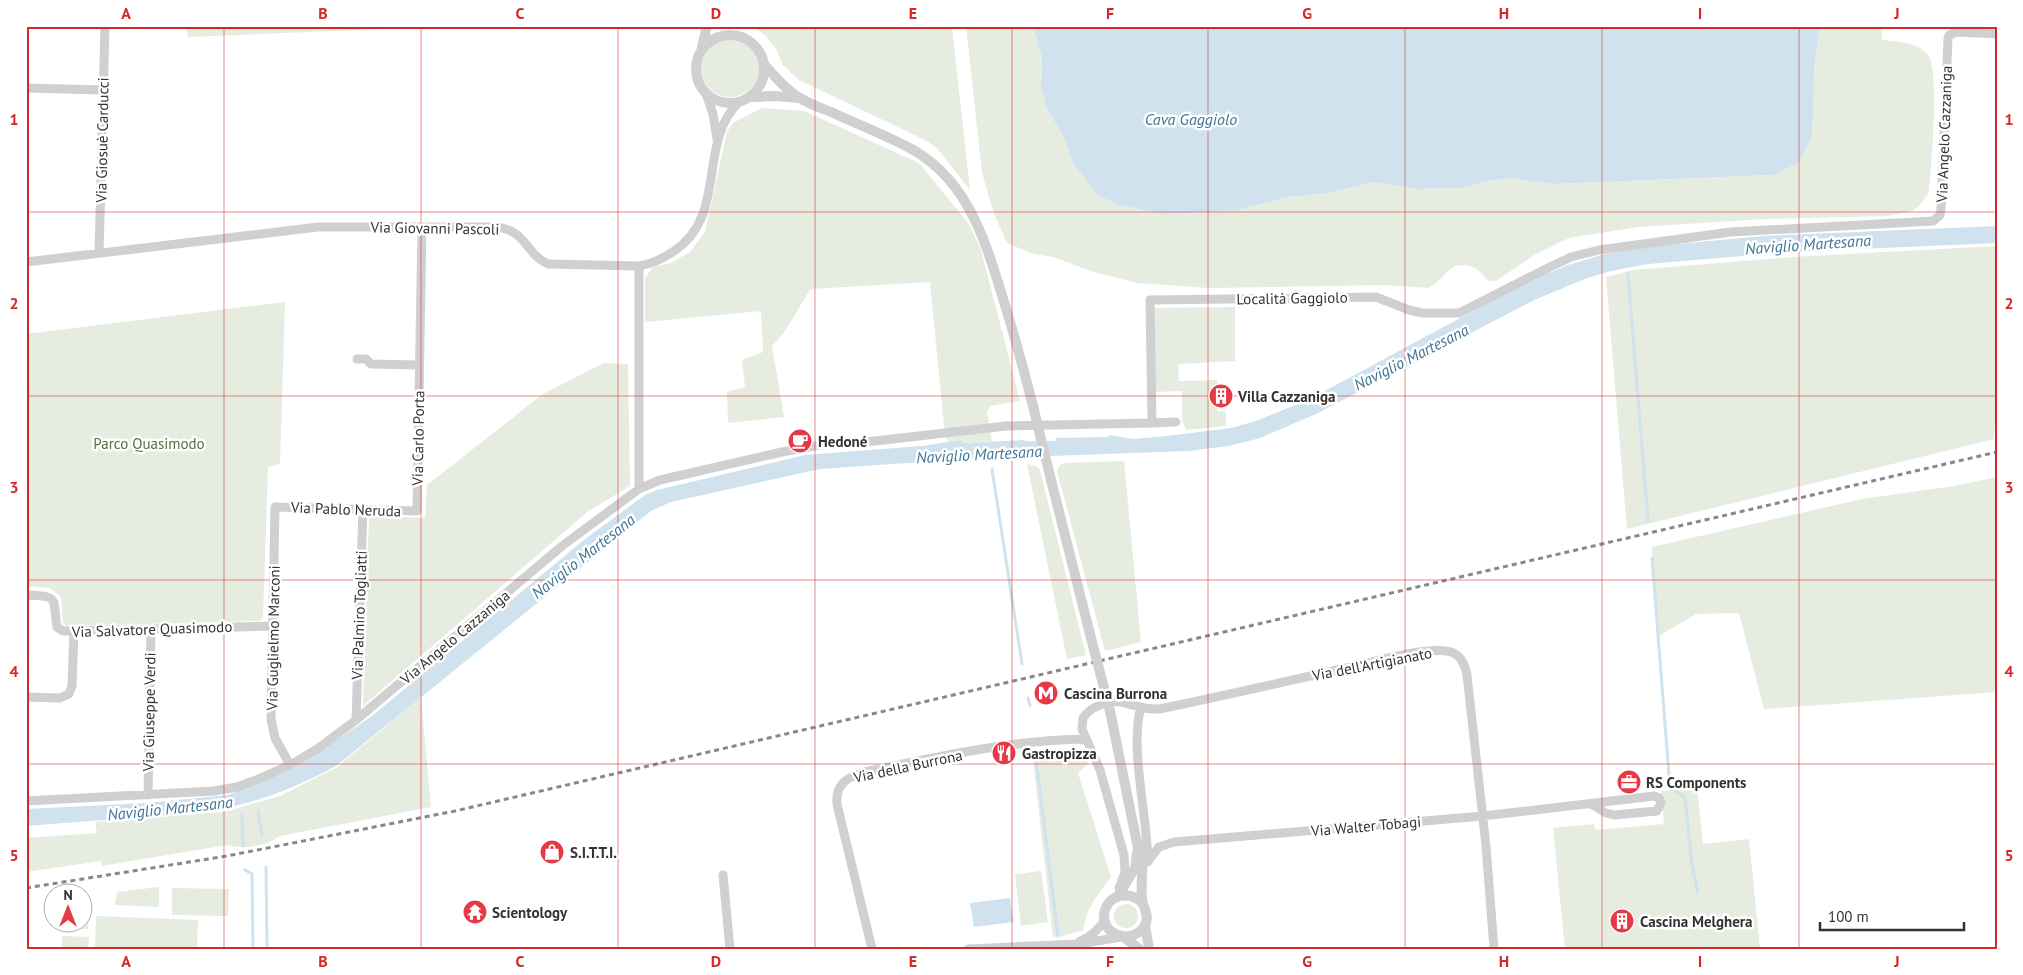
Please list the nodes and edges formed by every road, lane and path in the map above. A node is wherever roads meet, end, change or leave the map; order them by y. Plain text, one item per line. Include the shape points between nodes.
1 (105, 26) edge
2 (707, 26) edge
3 (733, 26) edge
4 (1997, 34) edge
5 (743, 36) junction
6 (701, 50) junction
7 (764, 64) junction
8 (26, 88) edge
9 (103, 90) junction
10 (706, 93) junction
11 (750, 97) junction
12 (799, 98) junction
13 (739, 102) junction
14 (717, 143) junction
15 (422, 227) junction
16 (1668, 240) joint
17 (99, 254) junction
18 (26, 262) edge
19 (639, 266) junction
20 (357, 359) dead end
21 (419, 366) junction
22 (1176, 422) dead end
23 (1152, 423) junction
24 (639, 489) junction
25 (275, 507) joint
26 (362, 509) junction
27 (417, 511) joint
28 (26, 595) edge
29 (274, 626) junction
30 (151, 629) junction
31 (74, 631) junction
32 (26, 697) edge
33 (1141, 708) junction
34 (356, 720) junction
35 (1086, 739) junction
36 (290, 765) junction
37 (148, 795) junction
38 (26, 801) edge
39 (1591, 804) junction
40 (1483, 816) junction
41 (1138, 842) junction
42 (1148, 861) junction
43 (723, 875) dead end
44 (1143, 878) junction
45 (1115, 898) junction
46 (1143, 904) junction
47 (1105, 921) junction
48 (1145, 925) junction
49 (1122, 937) junction
50 (1068, 945) junction
51 (730, 949) edge
52 (872, 949) edge
53 (968, 949) edge
54 (1139, 949) edge
55 (1149, 949) edge
56 (1494, 949) edge

1 - 9 street, Via Giosuè Carducci
2 - 6 street
3 - 5 street
4 - 16 street, Via Angelo Cazzaniga via 1957,32 1949,35 1941,208 1940,215 1933,221 1731,232
5 - 6 street via 720,36
5 - 7 street via 761,53
6 - 10 street via 697,58 697,77
7 - 11 street via 762,82
7 - 12 street
8 - 9 street
9 - 17 street, Via Giosuè Carducci
10 - 13 street via 722,102
10 - 14 street
11 - 12 street
11 - 13 street
12 - 41 street, bridge via 914,150 933,165 974,215 986,242 1033,406 1110,711
13 - 14 street via 729,115
14 - 19 street via 706,208 696,230 673,252
15 - 17 street, Via Giovanni Pascoli via 314,228
15 - 19 street, Via Giovanni Pascoli via 509,229 548,264
15 - 21 street, Via Carlo Porta
16 - 23 street, Località Gaggiolo via 1571,257 1459,313 1422,313 1376,297 1150,300
17 - 18 street, Via Giovanni Pascoli
19 - 24 street
20 - 21 street via 366,359 371,364
21 - 27 street, Via Carlo Porta
22 - 23 street
23 - 24 street, Via Angelo Cazzaniga via 1024,426 801,448 668,477
24 - 34 street, Via Angelo Cazzaniga via 562,546
25 - 26 street, Via Pablo Neruda
25 - 29 street, Via Guglielmo Marconi
26 - 27 street, Via Pablo Neruda
26 - 34 street, Via Palmiro Togliatti
28 - 31 street, Via Salvatore Quasimodo via 52,598 58,629
29 - 30 street, Via Salvatore Quasimodo
29 - 36 street, Via Guglielmo Marconi via 272,723 276,741
30 - 31 street, Via Salvatore Quasimodo
30 - 37 street, Via Giuseppe Verdi
31 - 32 street via 69,694 60,698
33 - 35 street, Via dell'Artigianato via 1117,702 1091,709 1082,720
33 - 40 street, Via dell'Artigianato via 1159,709 1400,656 1438,650 1453,652 1463,662 1467,675
33 - 42 street via 1137,765
34 - 36 street, Via Angelo Cazzaniga
35 - 45 street via 1100,770 1125,860 1123,879
35 - 52 street, Via della Burrona via 1050,740 968,753 847,778 839,788 837,807
36 - 37 street, Via Angelo Cazzaniga via 232,788
37 - 38 street, Via Angelo Cazzaniga
39 - 39 street, Via Walter Tobagi via 1609,814 1622,815 1657,811 1661,802 1654,796
39 - 40 street, Via Walter Tobagi
40 - 42 street, Via Walter Tobagi via 1174,842 1159,847
40 - 56 street, Via dell'Artigianato
41 - 44 street
41 - 45 street via 1135,868
42 - 44 street
43 - 51 street
44 - 46 street
45 - 46 street via 1132,896
45 - 47 street via 1106,907
46 - 48 street via 1147,914
47 - 49 street via 1112,932
47 - 50 street via 1087,938
48 - 49 street via 1135,935
48 - 55 street
49 - 50 street
49 - 54 street
50 - 53 street

